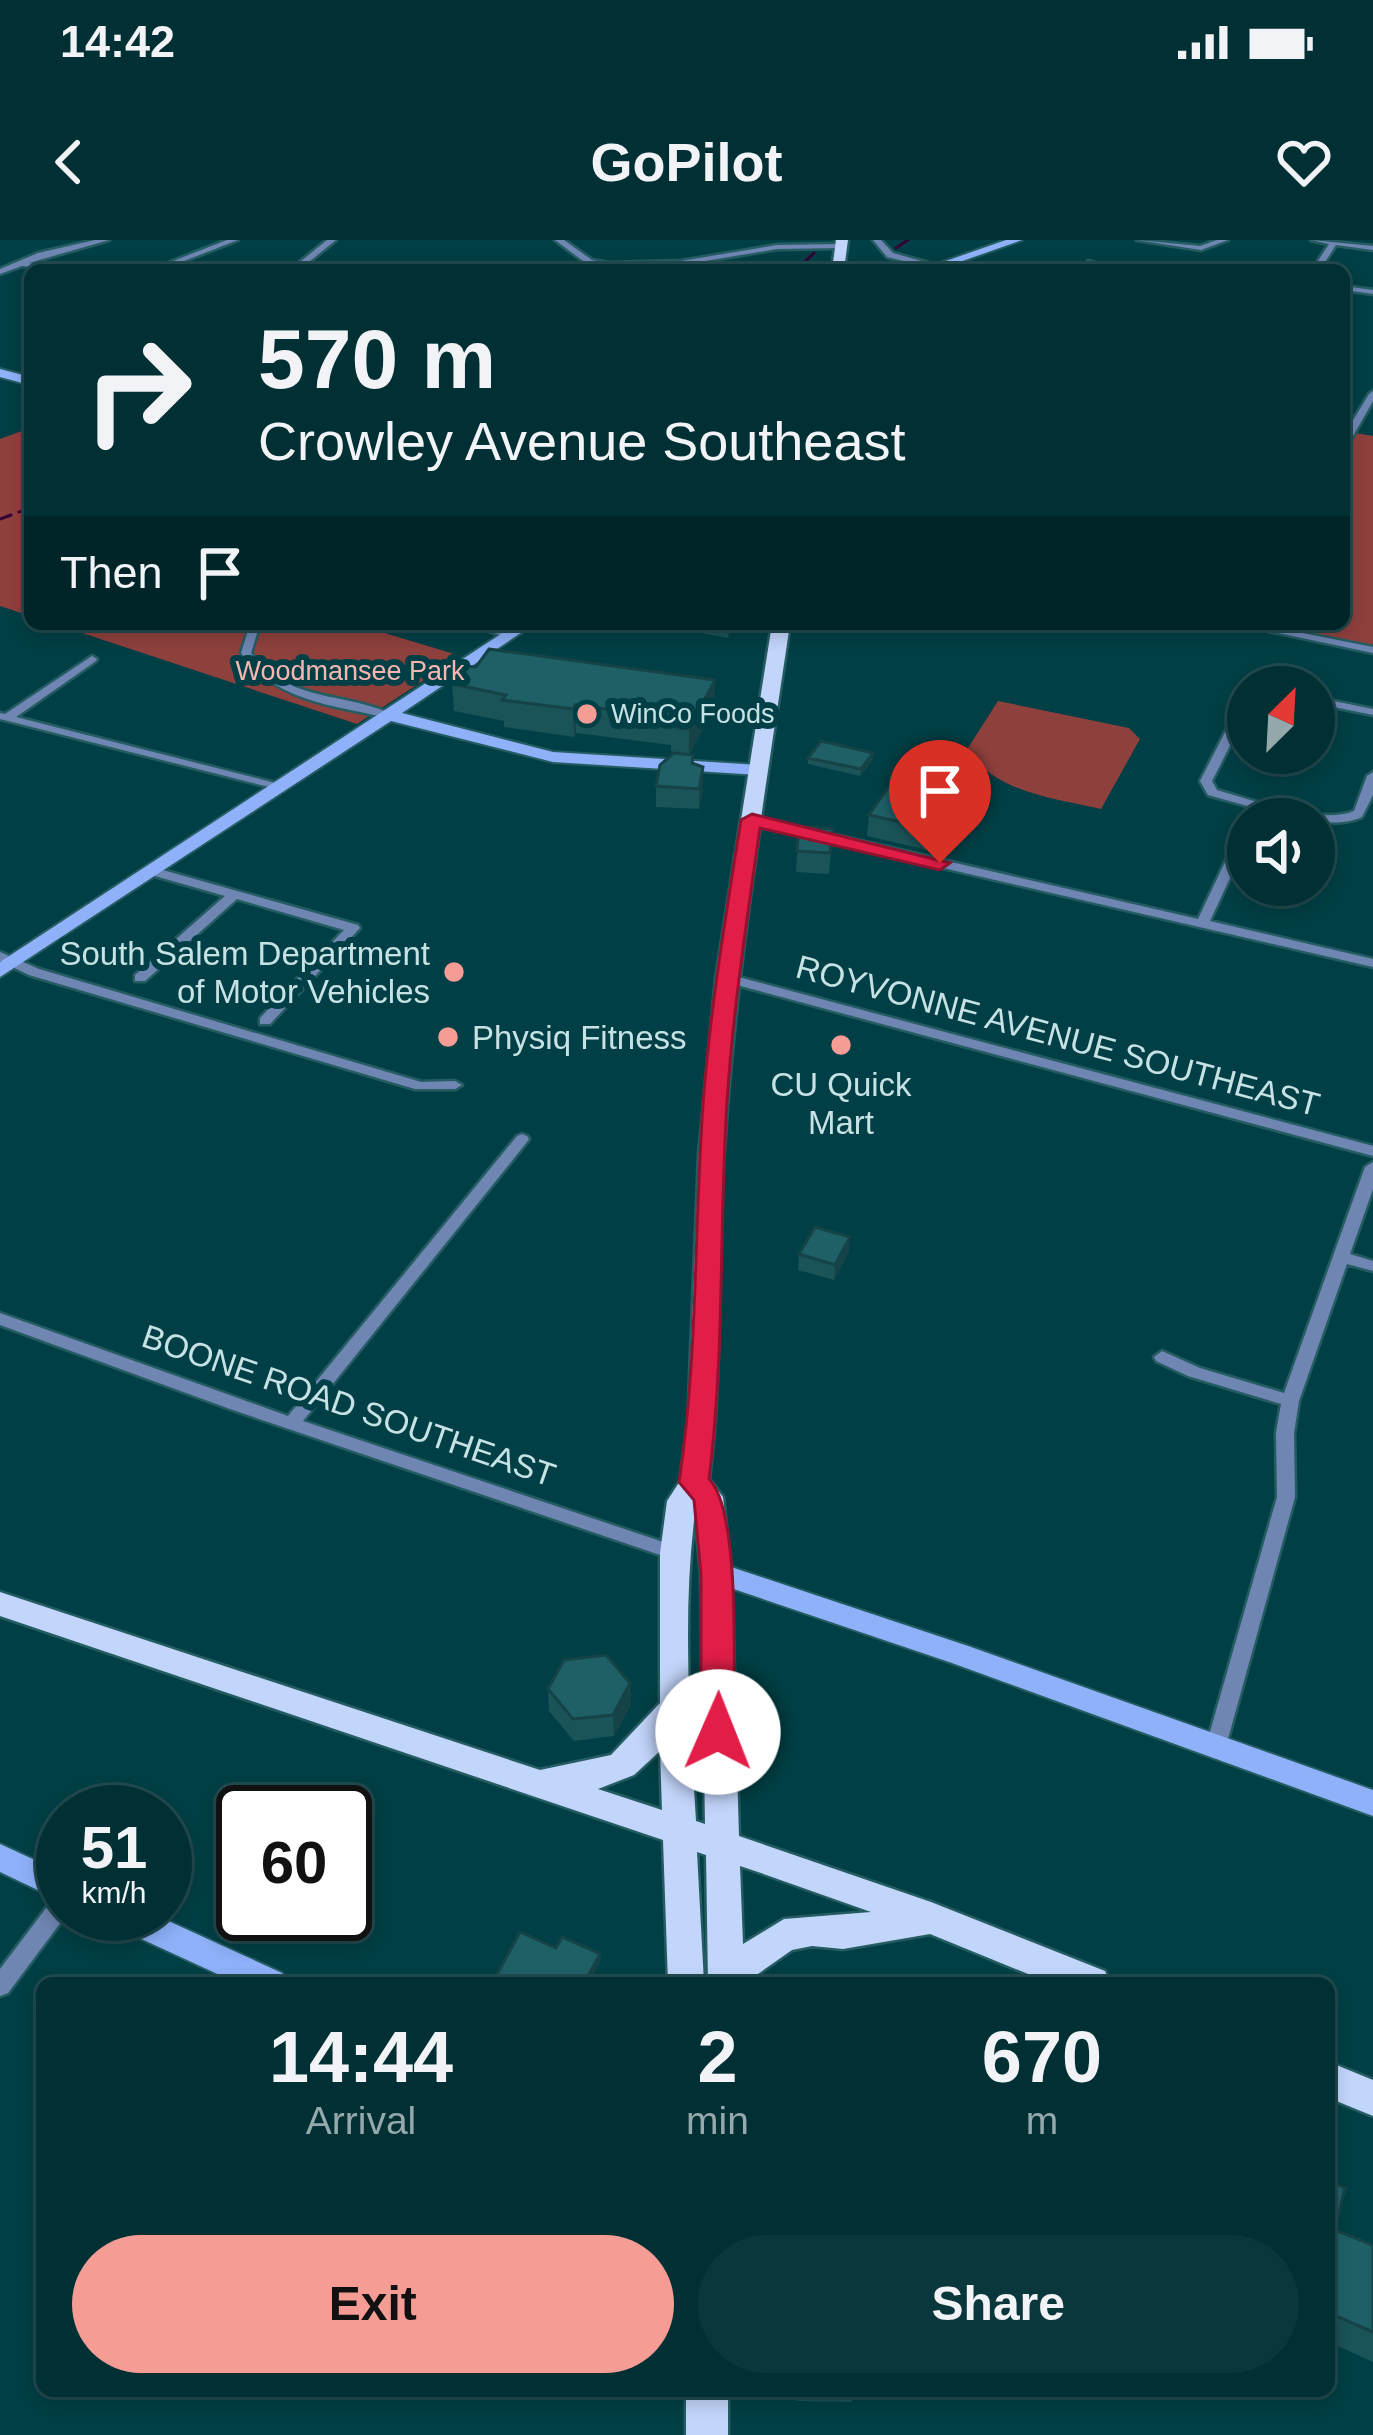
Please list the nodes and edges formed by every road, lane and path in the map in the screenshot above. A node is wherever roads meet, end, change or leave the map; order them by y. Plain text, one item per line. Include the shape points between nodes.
1 (105, 240) edge
2 (234, 240) edge
3 (332, 240) edge
4 (508, 240) edge
5 (549, 240) edge
6 (559, 240) edge
7 (877, 240) edge
8 (1017, 240) edge
9 (1141, 240) edge
10 (1224, 240) edge
11 (1315, 240) edge
12 (842, 243) edge
13 (1334, 243) edge
14 (1373, 248) edge
15 (19, 263) junction
16 (25, 264) edge
17 (170, 264) edge
18 (302, 264) edge
19 (603, 264) edge
20 (661, 264) edge
21 (923, 264) edge
22 (948, 264) edge
23 (0, 272) edge
24 (1373, 394) edge
25 (1350, 421) edge
26 (1358, 422) junction
27 (1373, 424) edge
28 (1350, 434) edge
29 (253, 630) edge
30 (492, 630) edge
31 (517, 630) edge
32 (780, 630) edge
33 (1273, 630) edge
34 (509, 635) junction
35 (1373, 650) edge
36 (92, 659) dead end
37 (1335, 704) edge
38 (1373, 712) edge
39 (388, 715) junction
40 (4, 717) edge
41 (436, 730) junction
42 (1227, 740) edge
43 (759, 770) junction
44 (1373, 776) edge
45 (281, 786) junction
46 (1233, 798) edge
47 (752, 820) junction
48 (1335, 820) edge
49 (1227, 871) edge
50 (152, 872) junction
51 (235, 894) junction
52 (1202, 924) junction
53 (5, 963) edge
54 (1373, 964) edge
55 (140, 978) dead end
56 (728, 978) junction
57 (265, 1021) dead end
58 (455, 1084) dead end
59 (522, 1139) dead end
60 (1373, 1151) edge
61 (1373, 1167) edge
62 (1341, 1257) junction
63 (1373, 1266) edge
64 (0, 1319) edge
65 (1162, 1357) dead end
66 (1290, 1401) junction
67 (291, 1424) junction
68 (694, 1482) junction
69 (675, 1553) junction
70 (716, 1574) junction
71 (0, 1604) edge
72 (677, 1706) junction
73 (1216, 1746) junction
74 (535, 1784) junction
75 (1373, 1803) edge
76 (680, 1832) junction
77 (722, 1846) junction
78 (0, 1857) edge
79 (36, 1875) edge
80 (931, 1918) junction
81 (36, 1938) edge
82 (179, 1941) edge
83 (258, 1977) edge
84 (686, 1977) edge
85 (726, 1977) edge
86 (730, 1977) edge
87 (1077, 1977) edge
88 (0, 1987) edge
89 (1335, 2082) edge
90 (1373, 2098) edge
91 (707, 2397) edge
92 (707, 2435) edge

1 - 15 street
2 - 17 street
3 - 18 street
4 - 5 street
6 - 19 street
7 - 21 street via 890,255
8 - 22 main road
9 - 10 street via 1201,248
11 - 13 street
12 - 20 street
13 - 14 street
15 - 16 street
15 - 23 street
24 - 26 street
25 - 26 street
26 - 27 street
26 - 28 street
29 - 39 street via 247,655 272,679
30 - 34 street
31 - 34 main road
32 - 43 main road
33 - 35 street
34 - 39 main road
36 - 40 street
37 - 38 street
39 - 41 main road
39 - 45 main road
40 - 45 street
41 - 43 main road via 566,759
41 - 45 main road via 383,733 318,774
42 - 46 street via 1206,781 1212,792
43 - 47 main road
44 - 48 street via 1358,813
45 - 50 main road
47 - 52 street
47 - 56 main road
49 - 52 street
50 - 51 street
50 - 53 main road
51 - 55 street
51 - 57 street via 353,928
52 - 54 street
53 - 58 street via 420,1086
56 - 60 street, ROYVONNE AVENUE SOUTHEAST
56 - 68 main road
59 - 67 street
61 - 62 street
62 - 63 street
62 - 66 street
64 - 67 street, BOONE ROAD SOUTHEAST
65 - 66 street
66 - 73 street via 1286,1498
67 - 69 street, BOONE ROAD SOUTHEAST
68 - 69 main road via 682,1501
68 - 70 main road via 708,1497
69 - 72 main road
70 - 73 main road
70 - 77 main road
71 - 74 main road
72 - 74 main road via 618,1771
72 - 76 main road
73 - 75 main road
74 - 76 main road
76 - 77 main road
76 - 84 main road
77 - 80 main road
77 - 85 main road
78 - 79 main road
80 - 86 main road via 784,1935
80 - 87 main road
81 - 88 street
82 - 83 main road
89 - 90 main road
91 - 92 main road

